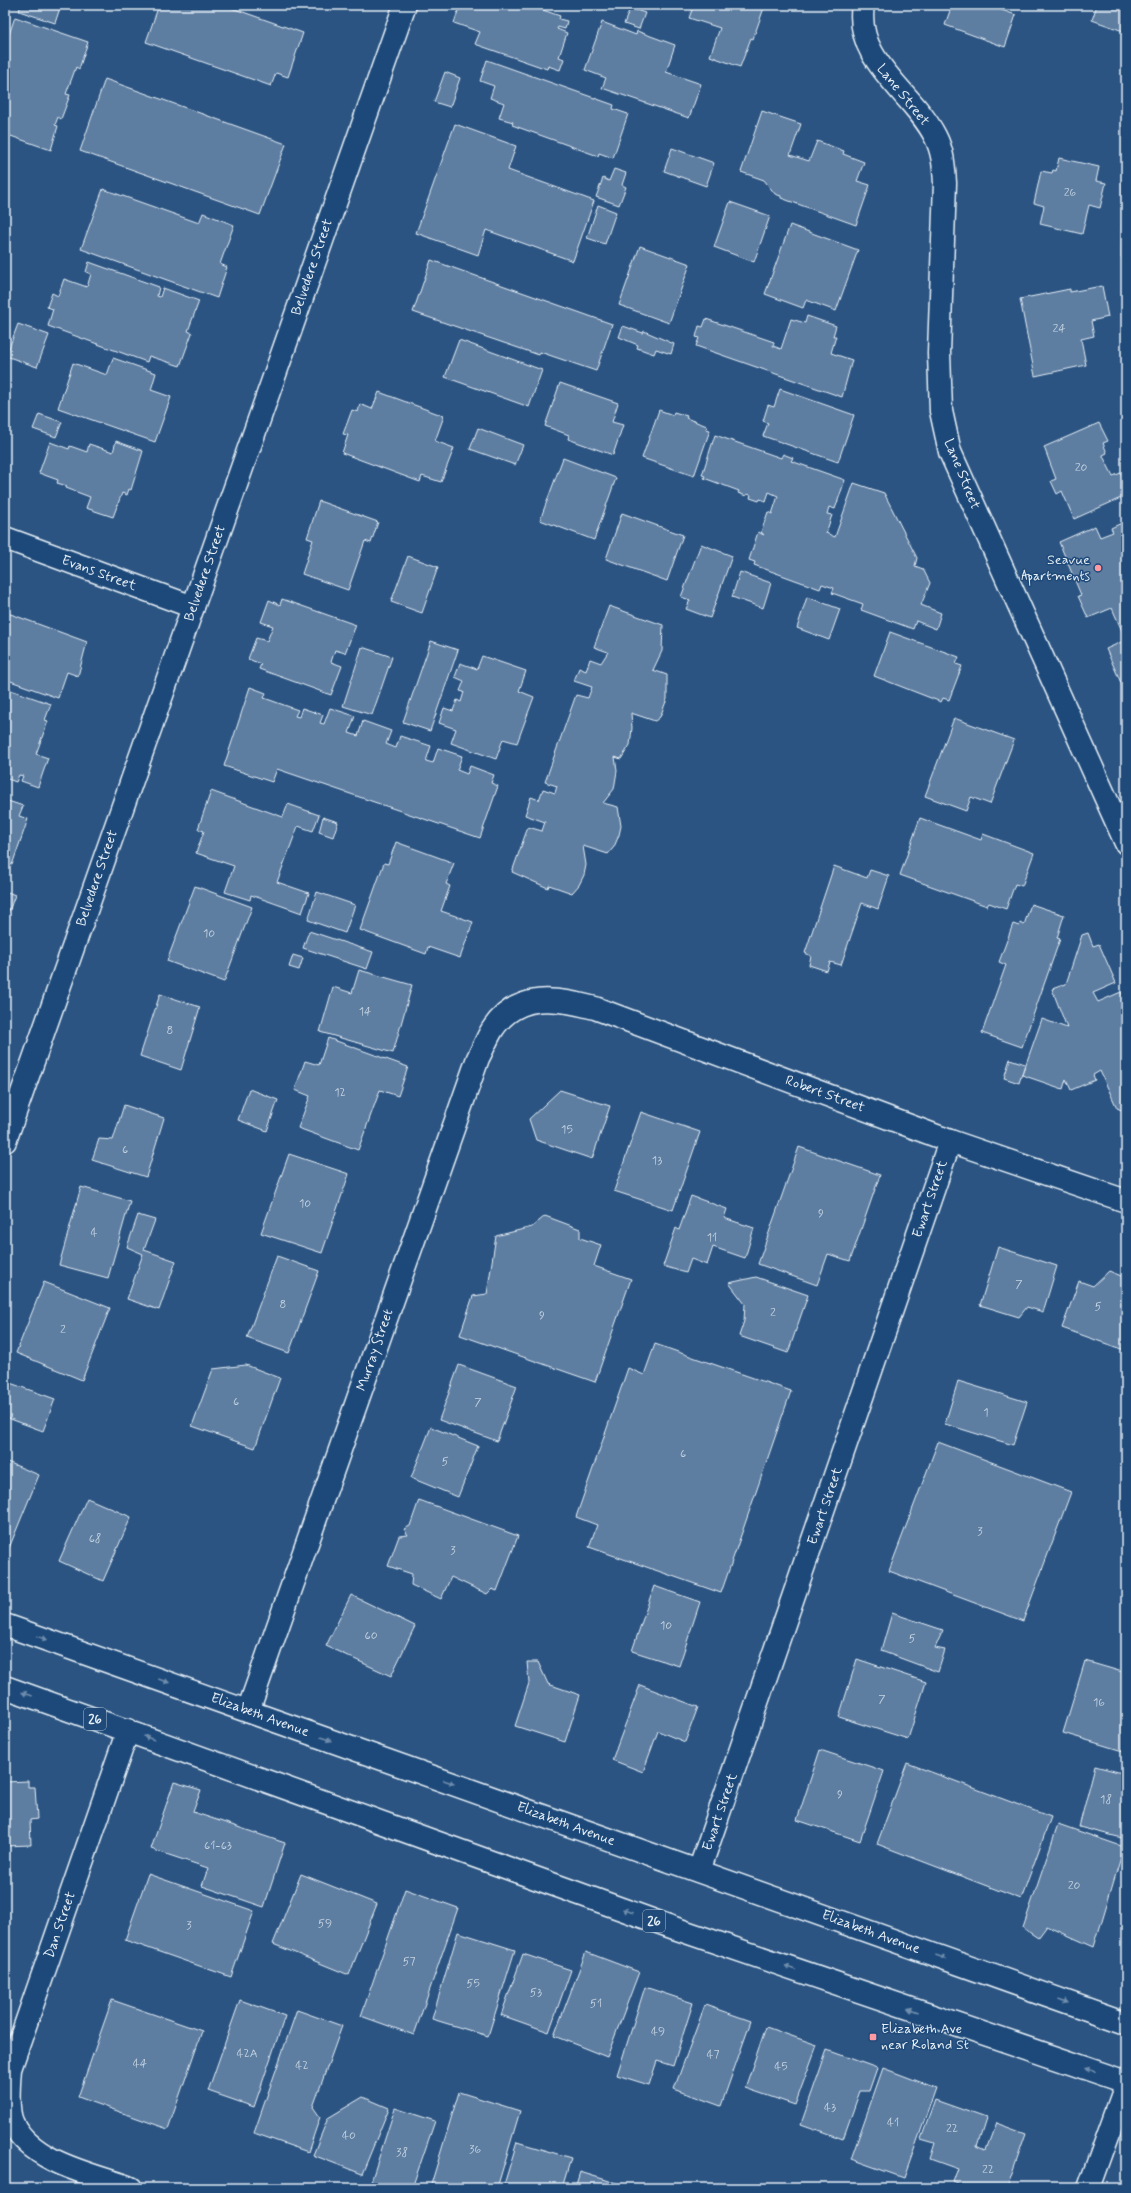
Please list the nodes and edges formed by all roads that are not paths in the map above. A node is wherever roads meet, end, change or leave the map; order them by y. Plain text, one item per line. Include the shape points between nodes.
1 (405, 5) edge
2 (863, 5) edge
3 (5, 538) edge
4 (193, 607) junction
5 (1126, 843) edge
6 (522, 1003) joint
7 (950, 1140) junction
8 (5, 1141) edge
9 (1126, 1201) edge
10 (5, 1625) edge
11 (5, 1687) edge
12 (248, 1711) junction
13 (128, 1730) junction
14 (699, 1871) junction
15 (1126, 2023) edge
16 (1126, 2084) edge
17 (131, 2188) edge
18 (1089, 2188) edge

1 - 4 main road, Belvedere Street
2 - 5 main road, Lane Street via 861,18 864,39 874,58 927,121 944,159 939,353 941,411 950,452
3 - 4 main road, Evans Street
4 - 8 main road, Belvedere Street
6 - 7 main road, Robert Street via 570,1001 595,1008
6 - 12 main road, Murray Street via 507,1012 492,1030 478,1058
7 - 9 main road, Robert Street
7 - 14 main road, Ewart Street
10 -> 12 main road, Elizabeth Avenue
13 -> 11 main road, 26
12 -> 14 main road, Elizabeth Avenue
16 -> 13 main road, 26 via 677,1929
13 - 17 main road, Dan Street via 10,2069 8,2091 12,2123 28,2145 47,2158
14 -> 15 main road, Elizabeth Avenue
16 - 18 main road

